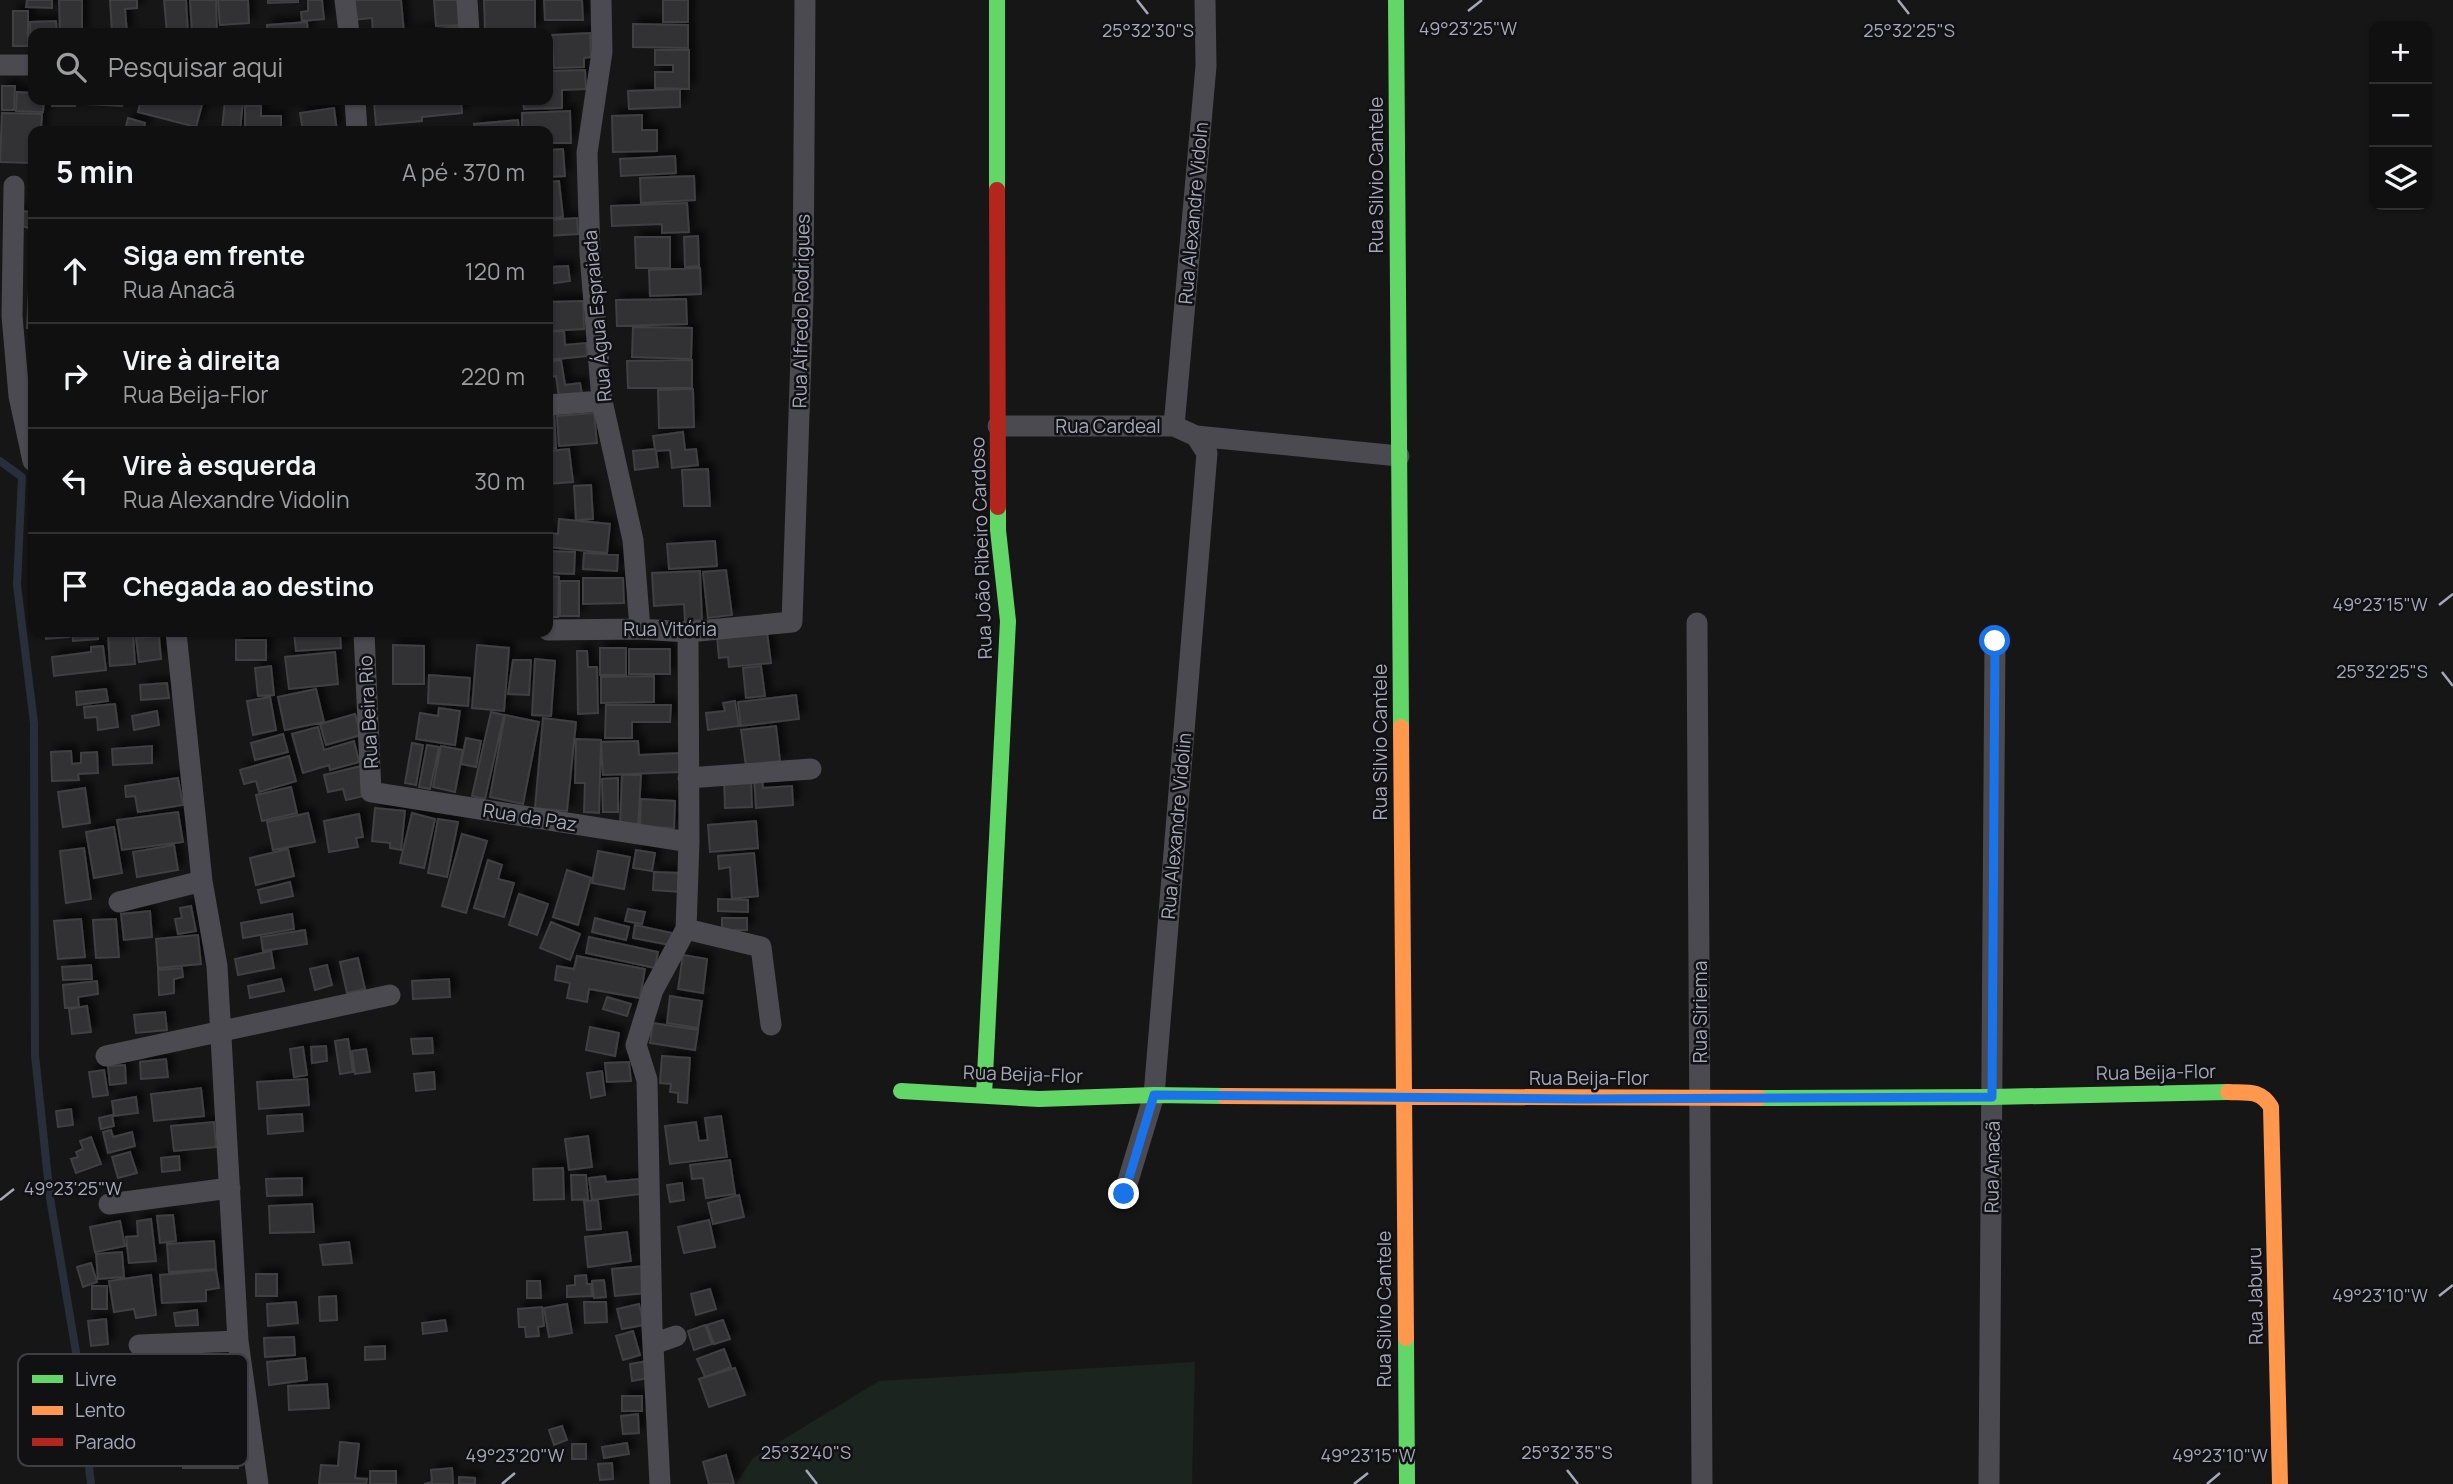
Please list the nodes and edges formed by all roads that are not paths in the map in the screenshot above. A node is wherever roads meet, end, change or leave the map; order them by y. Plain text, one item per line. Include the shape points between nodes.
1 (345, 0) edge
2 (467, 0) edge
3 (601, 0) edge
4 (805, 0) edge
5 (998, 0) edge
6 (1205, 0) edge
7 (1396, 0) edge
8 (348, 28) edge
9 (469, 28) edge
10 (0, 65) edge
11 (28, 65) edge
12 (355, 105) edge
13 (357, 126) edge
14 (16, 186) edge
15 (602, 401) junction
16 (553, 405) edge
17 (998, 426) junction
18 (1174, 426) junction
19 (28, 438) edge
20 (1202, 444) junction
21 (1399, 456) junction
22 (792, 622) joint
23 (1697, 624) dead end
24 (639, 629) junction
25 (553, 630) edge
26 (688, 632) junction
27 (177, 637) edge
28 (364, 637) edge
29 (1995, 641) dead end
30 (811, 769) dead end
31 (688, 778) junction
32 (372, 792) joint
33 (689, 842) junction
34 (202, 881) junction
35 (119, 902) dead end
36 (686, 929) junction
37 (390, 995) dead end
38 (771, 1025) dead end
39 (220, 1032) junction
40 (106, 1056) dead end
41 (901, 1091) dead end
42 (984, 1095) junction
43 (1154, 1095) junction
44 (1992, 1097) junction
45 (1404, 1098) junction
46 (1701, 1099) junction
47 (2271, 1107) joint
48 (230, 1188) junction
49 (1124, 1194) dead end
50 (109, 1204) dead end
51 (676, 1336) dead end
52 (238, 1341) junction
53 (653, 1344) junction
54 (139, 1345) dead end
55 (240, 1354) edge
56 (248, 1412) edge
57 (258, 1484) edge
58 (660, 1484) edge
59 (1407, 1484) edge
60 (1702, 1484) edge
61 (1989, 1484) edge
62 (2280, 1484) edge

1 - 8 street
2 - 9 street
3 - 15 street, Rua Água Espraiada via 601,52 587,153
4 - 22 street, Rua Alfredo Rodrigues via 803,296
5 - 17 street, Rua João Ribeiro Cardoso
6 - 18 street, Rua Alexandre Vidoln via 1206,66
7 - 21 street, Rua Silvio Cantele
10 - 11 street
12 - 13 street
14 - 19 street via 12,316
15 - 16 street
15 - 24 street, Rua Água Espraiada via 633,540
17 - 18 street, Rua Cardeal
17 - 42 street, Rua João Ribeiro Cardoso via 998,530 1008,621
18 - 20 street, Rua Cardeal
20 - 21 street, Rua Cardeal
20 - 43 street, Rua Alexandre Vidolin
21 - 45 street, Rua Silvio Cantele
22 - 26 street, Rua Vitória
23 - 46 street, Rua Siriema
24 - 25 street, Rua Vitória
24 - 26 street, Rua Vitória
26 - 31 street
27 - 34 street
28 - 32 street, Rua Beira Rio
29 - 44 street, Rua Anacã
30 - 31 street
31 - 33 street
32 - 33 street, Rua da Paz
33 - 36 street
34 - 35 street
34 - 39 street via 217,967
36 - 38 street via 761,947
36 - 53 street via 653,989 636,1045 647,1080
37 - 39 street
39 - 40 street
39 - 48 street
41 - 42 street, Rua Beija-Flor
42 - 43 street, Rua Beija-Flor via 1039,1099
43 - 45 street, Rua Beija-Flor
43 - 49 street, Rua Alexandre Vidolin
44 - 46 street, Rua Beija-Flor
44 - 47 street, Rua Beija-Flor via 2221,1091 2254,1093 2265,1097
44 - 61 street, Rua Anacã
45 - 46 street, Rua Beija-Flor
45 - 59 street, Rua Silvio Cantele
46 - 60 street, Rua Siriema
47 - 62 street, Rua Jaburu
48 - 50 street
48 - 52 street
51 - 53 street
52 - 54 street
52 - 55 street
53 - 58 street
56 - 57 street

